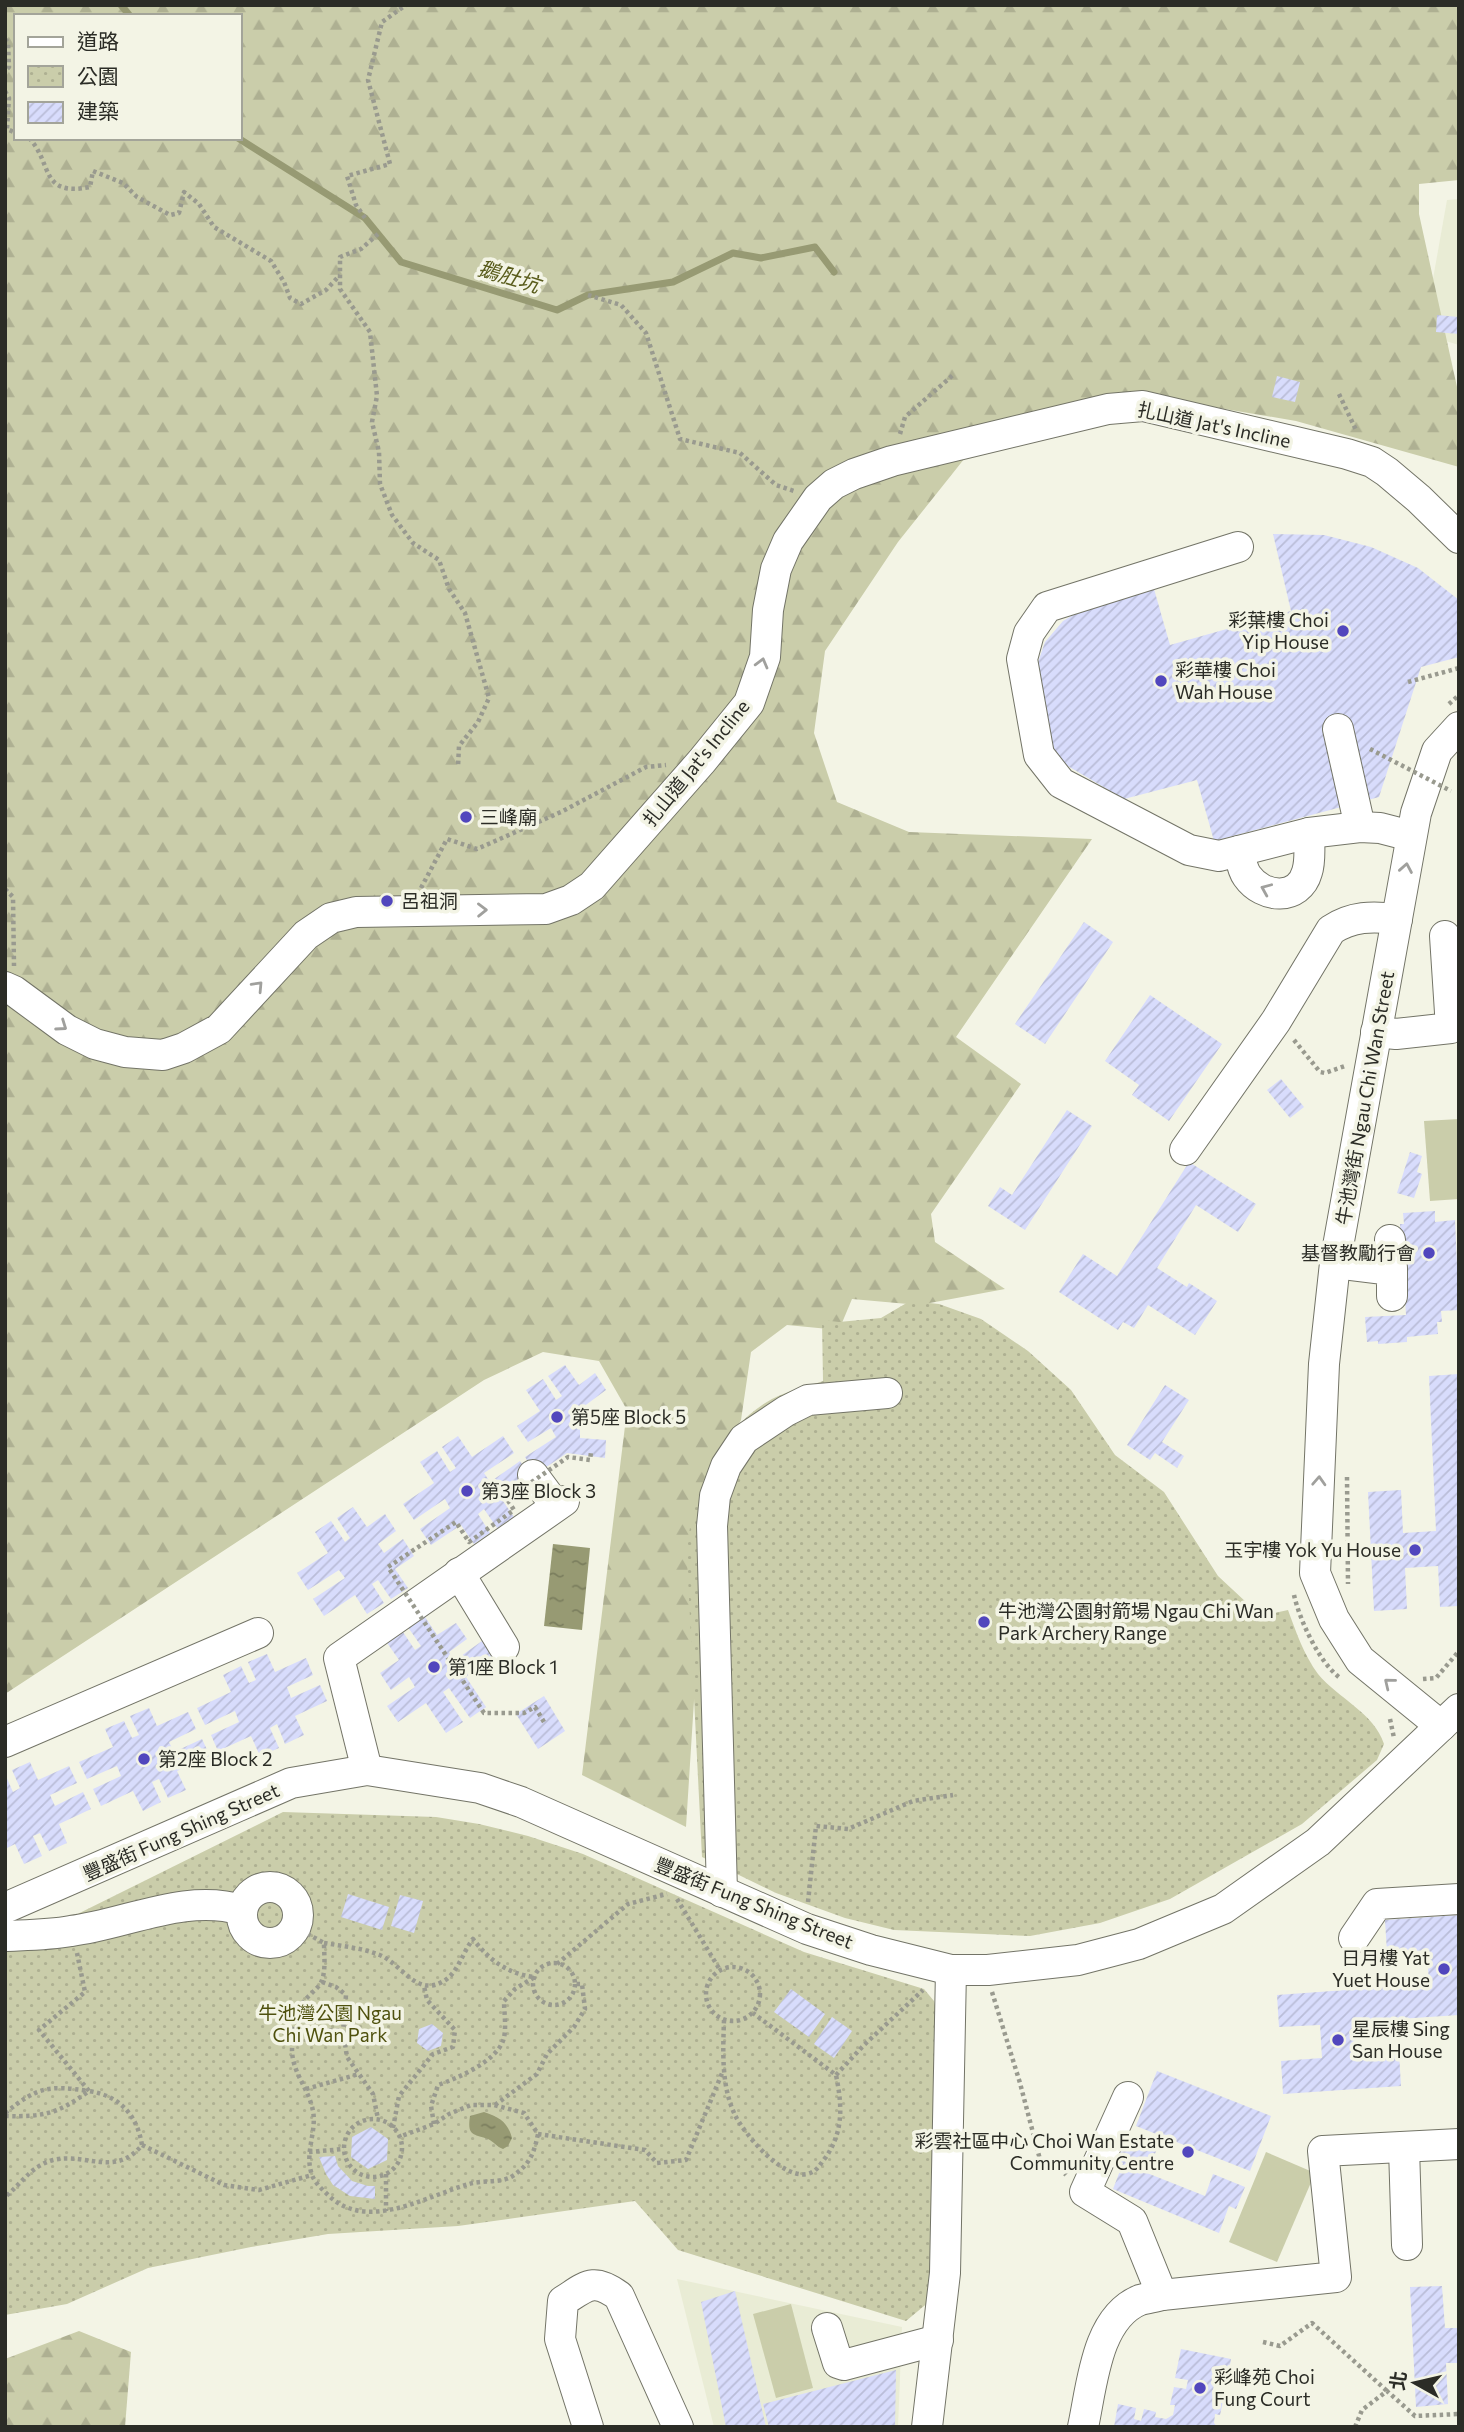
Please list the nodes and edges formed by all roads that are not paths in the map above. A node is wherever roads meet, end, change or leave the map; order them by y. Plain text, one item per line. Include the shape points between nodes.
1 (1459, 538) edge
2 (1238, 547) dead end
3 (1459, 727) edge
4 (1338, 729) dead end
5 (1360, 827) junction
6 (1309, 833) junction
7 (1411, 836) junction
8 (1239, 851) junction
9 (1397, 919) junction
10 (1445, 936) dead end
11 (10, 989) edge
12 (1376, 1032) junction
13 (1185, 1150) dead end
14 (1390, 1240) dead end
15 (1335, 1263) junction
16 (887, 1393) dead end
17 (533, 1475) dead end
18 (459, 1573) junction
19 (258, 1633) dead end
20 (504, 1647) dead end
21 (1450, 1718) edge
22 (5, 1742) edge
23 (367, 1770) junction
24 (722, 1892) junction
25 (1459, 1899) edge
26 (5, 1908) edge
27 (242, 1910) junction
28 (5, 1936) edge
29 (1354, 1938) dead end
30 (951, 1970) junction
31 (1128, 2097) dead end
32 (1459, 2144) edge
33 (1404, 2148) junction
34 (1407, 2245) dead end
35 (1162, 2295) junction
36 (827, 2328) dead end
37 (937, 2340) junction
38 (588, 2427) edge
39 (678, 2427) edge
40 (928, 2427) edge
41 (1083, 2427) edge

11 -> 1 street, 扎山道 Jat's Incline via 95,1044 163,1055 219,1029 306,935 331,918 356,912 546,909 571,900 592,886 749,703 765,657 776,569 788,541 818,498 834,484 892,461 1108,409 1143,406 1372,462
2 - 8 street via 1047,607 1029,633 1021,659 1039,755 1061,783 1189,850 1219,856
3 - 7 street, 牛池灣街 Ngau Chi Wan Street via 1437,751
4 - 5 street
5 - 6 street
5 - 7 street
6 - 8 street
6 -> 8 street via 1308,870 1298,889 1288,894 1256,886 1242,868
9 -> 7 street, 牛池灣街 Ngau Chi Wan Street
9 - 12 street, 牛池灣街 Ngau Chi Wan Street
9 - 13 street via 1360,917 1331,930 1276,1021
10 - 12 street via 1451,1028
12 - 15 street, 牛池灣街 Ngau Chi Wan Street
14 - 15 street via 1392,1283
21 -> 15 street, 牛池灣街 Ngau Chi Wan Street via 1360,1660 1334,1619 1315,1573 1324,1364
16 - 24 street via 808,1400 786,1411 744,1440 726,1466 715,1496 712,1526
17 - 18 street via 560,1503
18 - 20 street
18 - 23 street via 339,1658
19 - 22 street
21 - 30 street, 豐盛街 Fung Shing Street via 1318,1842 1223,1909 1139,1944 1078,1960
23 - 24 street, 豐盛街 Fung Shing Street via 480,1788 521,1802
23 - 26 street, 豐盛街 Fung Shing Street via 291,1783
24 - 30 street, 豐盛街 Fung Shing Street via 807,1929
25 - 29 street via 1377,1904
27 - 27 street via 251,1894 278,1888 297,1909 295,1927 274,1942 257,1940 245,1927
27 - 28 street via 180,1906 72,1931
30 - 37 street via 945,2273
31 - 35 street via 1085,2192 1132,2221
32 - 33 street
33 - 34 street
33 - 35 street via 1323,2151 1336,2277
35 - 41 street via 1140,2300 1115,2318 1101,2347
36 - 37 street via 841,2365
37 - 40 street
38 - 39 street via 560,2339 563,2301 588,2285 604,2286 619,2296

